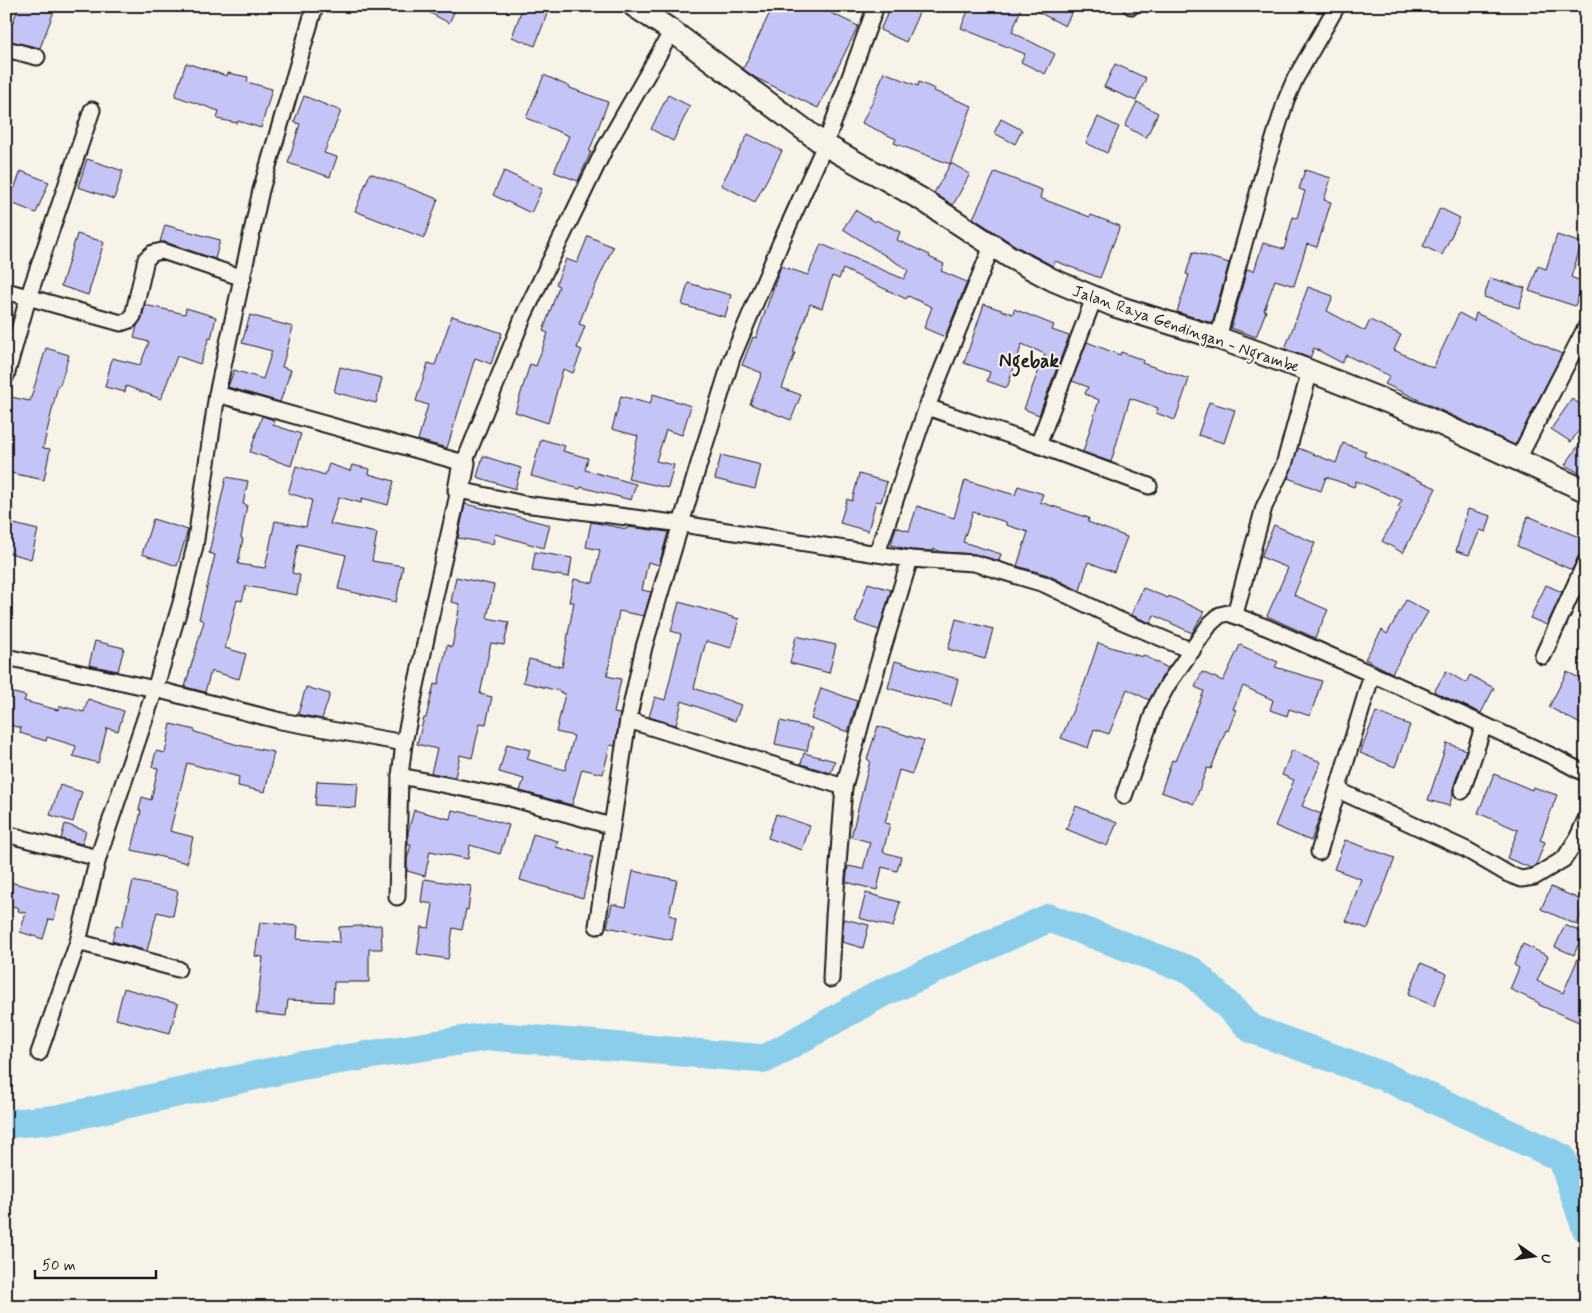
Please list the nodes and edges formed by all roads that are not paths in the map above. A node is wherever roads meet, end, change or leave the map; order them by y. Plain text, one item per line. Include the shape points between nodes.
1 (316, 6) edge
2 (634, 6) edge
3 (876, 6) edge
4 (1337, 6) edge
5 (672, 31) junction
6 (6, 49) edge
7 (37, 57) dead end
8 (92, 110) dead end
9 (825, 145) junction
10 (992, 246) junction
11 (243, 278) junction
12 (6, 291) edge
13 (28, 298) junction
14 (1094, 298) junction
15 (1586, 327) edge
16 (1218, 338) junction
17 (1310, 371) junction
18 (6, 376) edge
19 (217, 394) junction
20 (927, 407) junction
21 (1038, 445) junction
22 (1518, 459) junction
23 (464, 463) junction
24 (1149, 486) dead end
25 (460, 490) junction
26 (1586, 491) edge
27 (682, 524) junction
28 (877, 553) junction
29 (910, 559) junction
30 (1586, 561) edge
31 (1234, 614) junction
32 (1192, 651) junction
33 (6, 656) edge
34 (1543, 656) dead end
35 (1372, 674) junction
36 (155, 690) junction
37 (628, 720) junction
38 (1484, 725) junction
39 (404, 743) junction
40 (1586, 774) edge
41 (400, 776) junction
42 (844, 787) junction
43 (1338, 790) junction
44 (1462, 790) dead end
45 (1124, 796) dead end
46 (1586, 819) edge
47 (611, 826) junction
48 (6, 834) edge
49 (1319, 852) dead end
50 (98, 858) junction
51 (397, 896) dead end
52 (597, 926) dead end
53 (78, 942) junction
54 (178, 969) dead end
55 (831, 979) dead end
56 (39, 1053) dead end

1 - 11 street via 261,190
2 - 5 main road, Jalan Raya Gendingan - Ngrambe
3 - 9 street
4 - 16 street via 1295,79 1284,107
5 - 9 main road, Jalan Raya Gendingan - Ngrambe
5 - 23 street via 601,156 524,315
6 - 7 street
8 - 13 street
9 - 10 main road, Jalan Raya Gendingan - Ngrambe via 921,199
9 - 27 street via 732,358
10 - 14 main road, Jalan Raya Gendingan - Ngrambe via 1053,280
10 - 20 street
11 - 13 street via 162,251 146,259 133,316 126,322
11 - 19 street
12 - 13 street
13 - 18 street
14 - 16 main road, Jalan Raya Gendingan - Ngrambe
14 - 21 street
15 - 22 street
16 - 17 main road, Jalan Raya Gendingan - Ngrambe
17 - 22 main road, Jalan Raya Gendingan - Ngrambe via 1423,416
17 - 31 street via 1284,465 1264,506
19 - 23 street
19 - 36 street via 195,546
20 - 21 street
20 - 28 street
21 - 24 street
22 - 26 main road, Jalan Raya Gendingan - Ngrambe
23 - 25 main road
25 - 27 street via 524,504
25 - 39 street
27 - 28 street
27 - 37 street via 644,647
28 - 29 street
29 - 32 street via 974,563 1044,584
29 - 42 street
30 - 34 street
31 - 32 street via 1216,618
31 - 35 street
32 - 45 street via 1155,708
33 - 36 street
35 - 38 street
35 - 43 street
36 - 39 street via 280,721
36 - 50 street
37 - 42 street
37 - 47 street
38 - 40 street
38 - 44 street
39 - 41 street
41 - 47 street via 507,797
41 - 51 street
42 - 55 street
43 - 46 street via 1521,879 1534,877 1564,859
43 - 49 street
47 - 52 street
48 - 50 street
50 - 53 street
53 - 54 street
53 - 56 street

